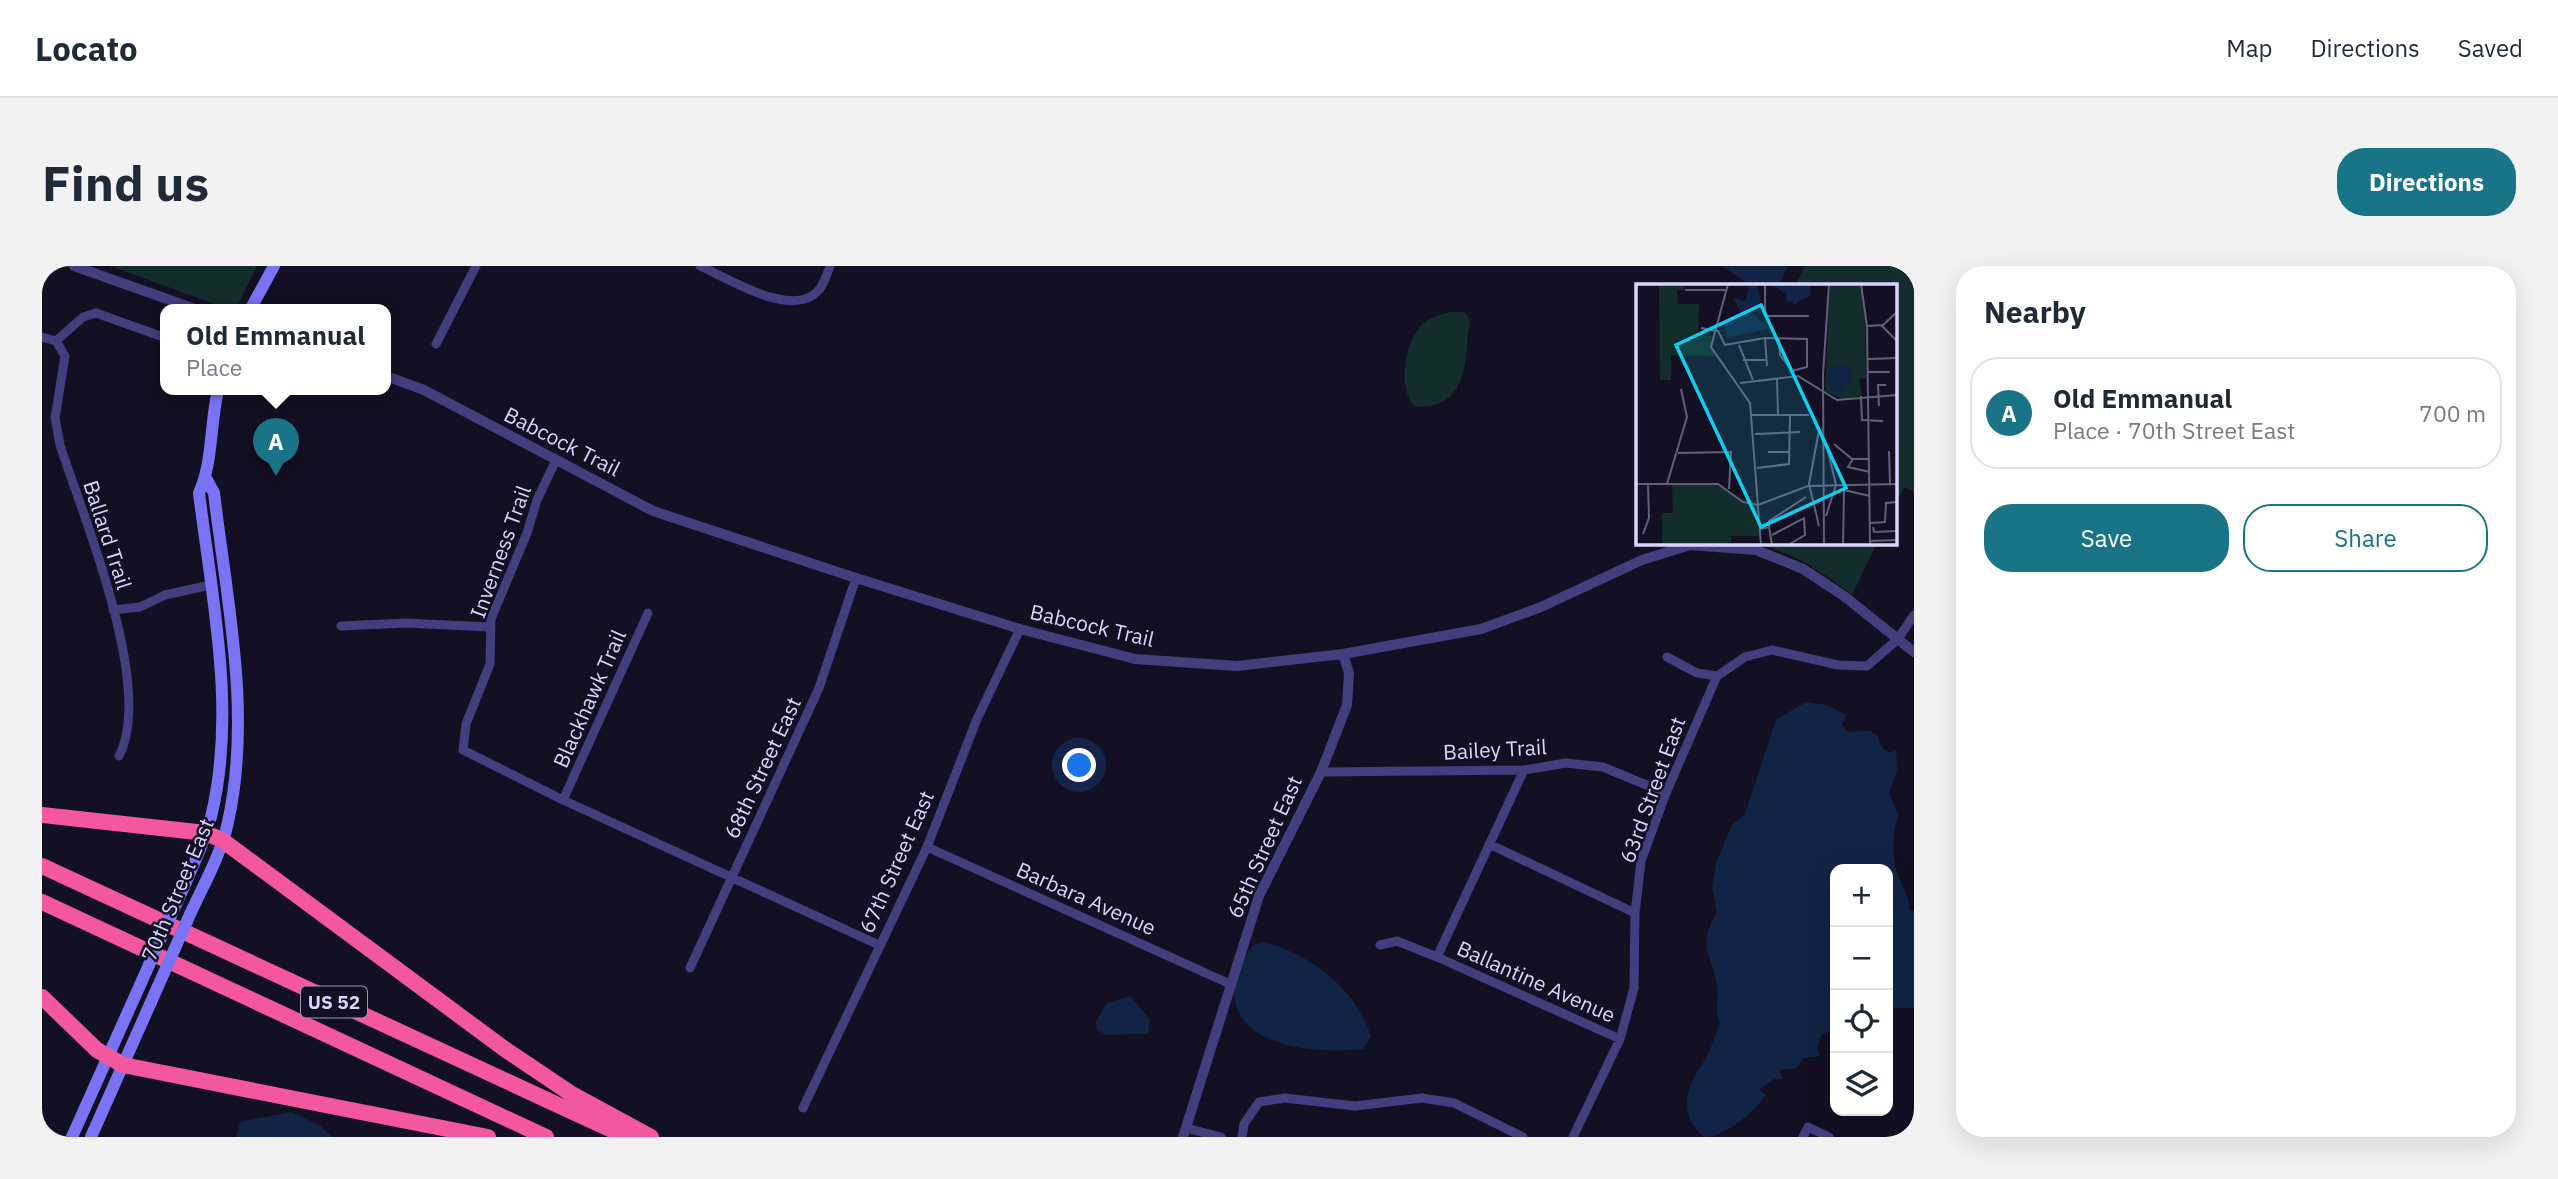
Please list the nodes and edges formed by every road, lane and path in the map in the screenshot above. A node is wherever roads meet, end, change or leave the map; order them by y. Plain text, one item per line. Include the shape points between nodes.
1 (74, 266) edge
2 (274, 266) edge
3 (476, 266) edge
4 (701, 266) edge
5 (830, 266) edge
6 (181, 304) edge
7 (253, 304) edge
8 (160, 336) edge
9 (42, 337) edge
10 (56, 341) junction
11 (436, 344) dead end
12 (391, 378) edge
13 (217, 395) edge
14 (555, 462) junction
15 (206, 478) junction
16 (856, 579) junction
17 (210, 585) junction
18 (113, 610) junction
19 (648, 613) dead end
20 (1914, 614) edge
21 (341, 625) dead end
22 (490, 627) junction
23 (1020, 629) junction
24 (1898, 639) junction
25 (1914, 652) edge
26 (1343, 654) junction
27 (1667, 657) dead end
28 (1717, 676) junction
29 (119, 756) dead end
30 (1524, 770) junction
31 (1321, 772) junction
32 (1666, 793) junction
33 (563, 800) junction
34 (42, 815) edge
35 (206, 832) junction
36 (222, 840) junction
37 (1489, 844) junction
38 (927, 847) junction
39 (42, 866) edge
40 (732, 877) junction
41 (42, 902) edge
42 (1635, 913) junction
43 (879, 945) junction
44 (1380, 945) dead end
45 (1437, 957) junction
46 (690, 968) dead end
47 (1230, 984) junction
48 (42, 997) edge
49 (1620, 1039) junction
50 (108, 1059) junction
51 (123, 1065) junction
52 (803, 1108) dead end
53 (1185, 1132) edge
54 (72, 1137) edge
55 (91, 1137) edge
56 (488, 1137) edge
57 (546, 1137) edge
58 (627, 1137) edge
59 (651, 1137) edge
60 (1221, 1137) edge
61 (1242, 1137) edge
62 (1523, 1137) edge
63 (1573, 1137) edge
64 (1803, 1137) edge
65 (1829, 1137) edge

1 - 6 street
2 - 7 main road
3 - 11 street
4 - 5 street via 781,302 802,302 819,290
8 - 10 street via 96,313 83,317
9 - 10 street
10 - 18 street, Ballard Trail via 65,356 55,418 60,444
12 - 14 street, Babcock Trail via 424,390
13 - 15 main road, 70th Street East
14 - 16 street, Babcock Trail via 653,511
14 - 22 street, Inverness Trail
15 - 17 main road, 70th Street East via 199,493
15 - 36 main road, 70th Street East via 214,494 240,734 236,779
16 - 23 street, Babcock Trail
16 - 40 street, 68th Street East via 819,688
17 - 18 street via 165,595 140,607
17 - 35 main road, 70th Street East via 222,738 218,784
18 - 29 street, Ballard Trail via 125,659 129,729
19 - 33 street, Blackhawk Trail
20 - 24 street
21 - 22 street via 406,622
22 - 33 street, Inverness Trail via 490,664 466,724 463,750
23 - 26 street, Babcock Trail via 1125,657 1185,665 1237,666
23 - 38 street, 67th Street East via 977,719
24 - 25 street, Babcock Trail
24 - 26 street, Babcock Trail via 1803,569 1756,550 1690,545 1642,560 1481,629
24 - 28 street via 1867,666 1838,665 1772,650 1745,657
26 - 31 street, 65th Street East via 1349,673 1347,705
27 - 28 street via 1697,673
28 - 32 street, 63rd Street East
30 - 31 street, Bailey Trail
30 - 32 street, Bailey Trail via 1566,763 1603,767
30 - 37 street
31 - 47 street, 65th Street East via 1259,896
32 - 42 street, 63rd Street East via 1641,861
33 - 40 street
34 - 35 highway
35 - 36 highway
35 - 50 main road, 70th Street East, bridge
36 - 51 main road, 70th Street East, bridge
36 - 59 highway via 506,1050 570,1093
37 - 42 street
37 - 45 street
38 - 43 street, 67th Street East
38 - 47 street, Barbara Avenue
39 - 58 highway, US 52
40 - 43 street
40 - 46 street, 68th Street East
41 - 57 highway, US 52
42 - 49 street, 63rd Street East via 1634,988
43 - 52 street, 67th Street East
44 - 45 street, Ballantine Avenue via 1397,942
45 - 49 street, Ballantine Avenue
47 - 53 street, 65th Street East
48 - 50 highway
49 - 63 street, 63rd Street East
50 - 51 highway
50 - 54 main road, 70th Street East
51 - 55 main road, 70th Street East
51 - 56 highway
53 - 60 street
61 - 62 street via 1244,1124 1259,1102 1285,1098 1355,1106 1422,1098 1454,1103
64 - 65 street via 1808,1127

